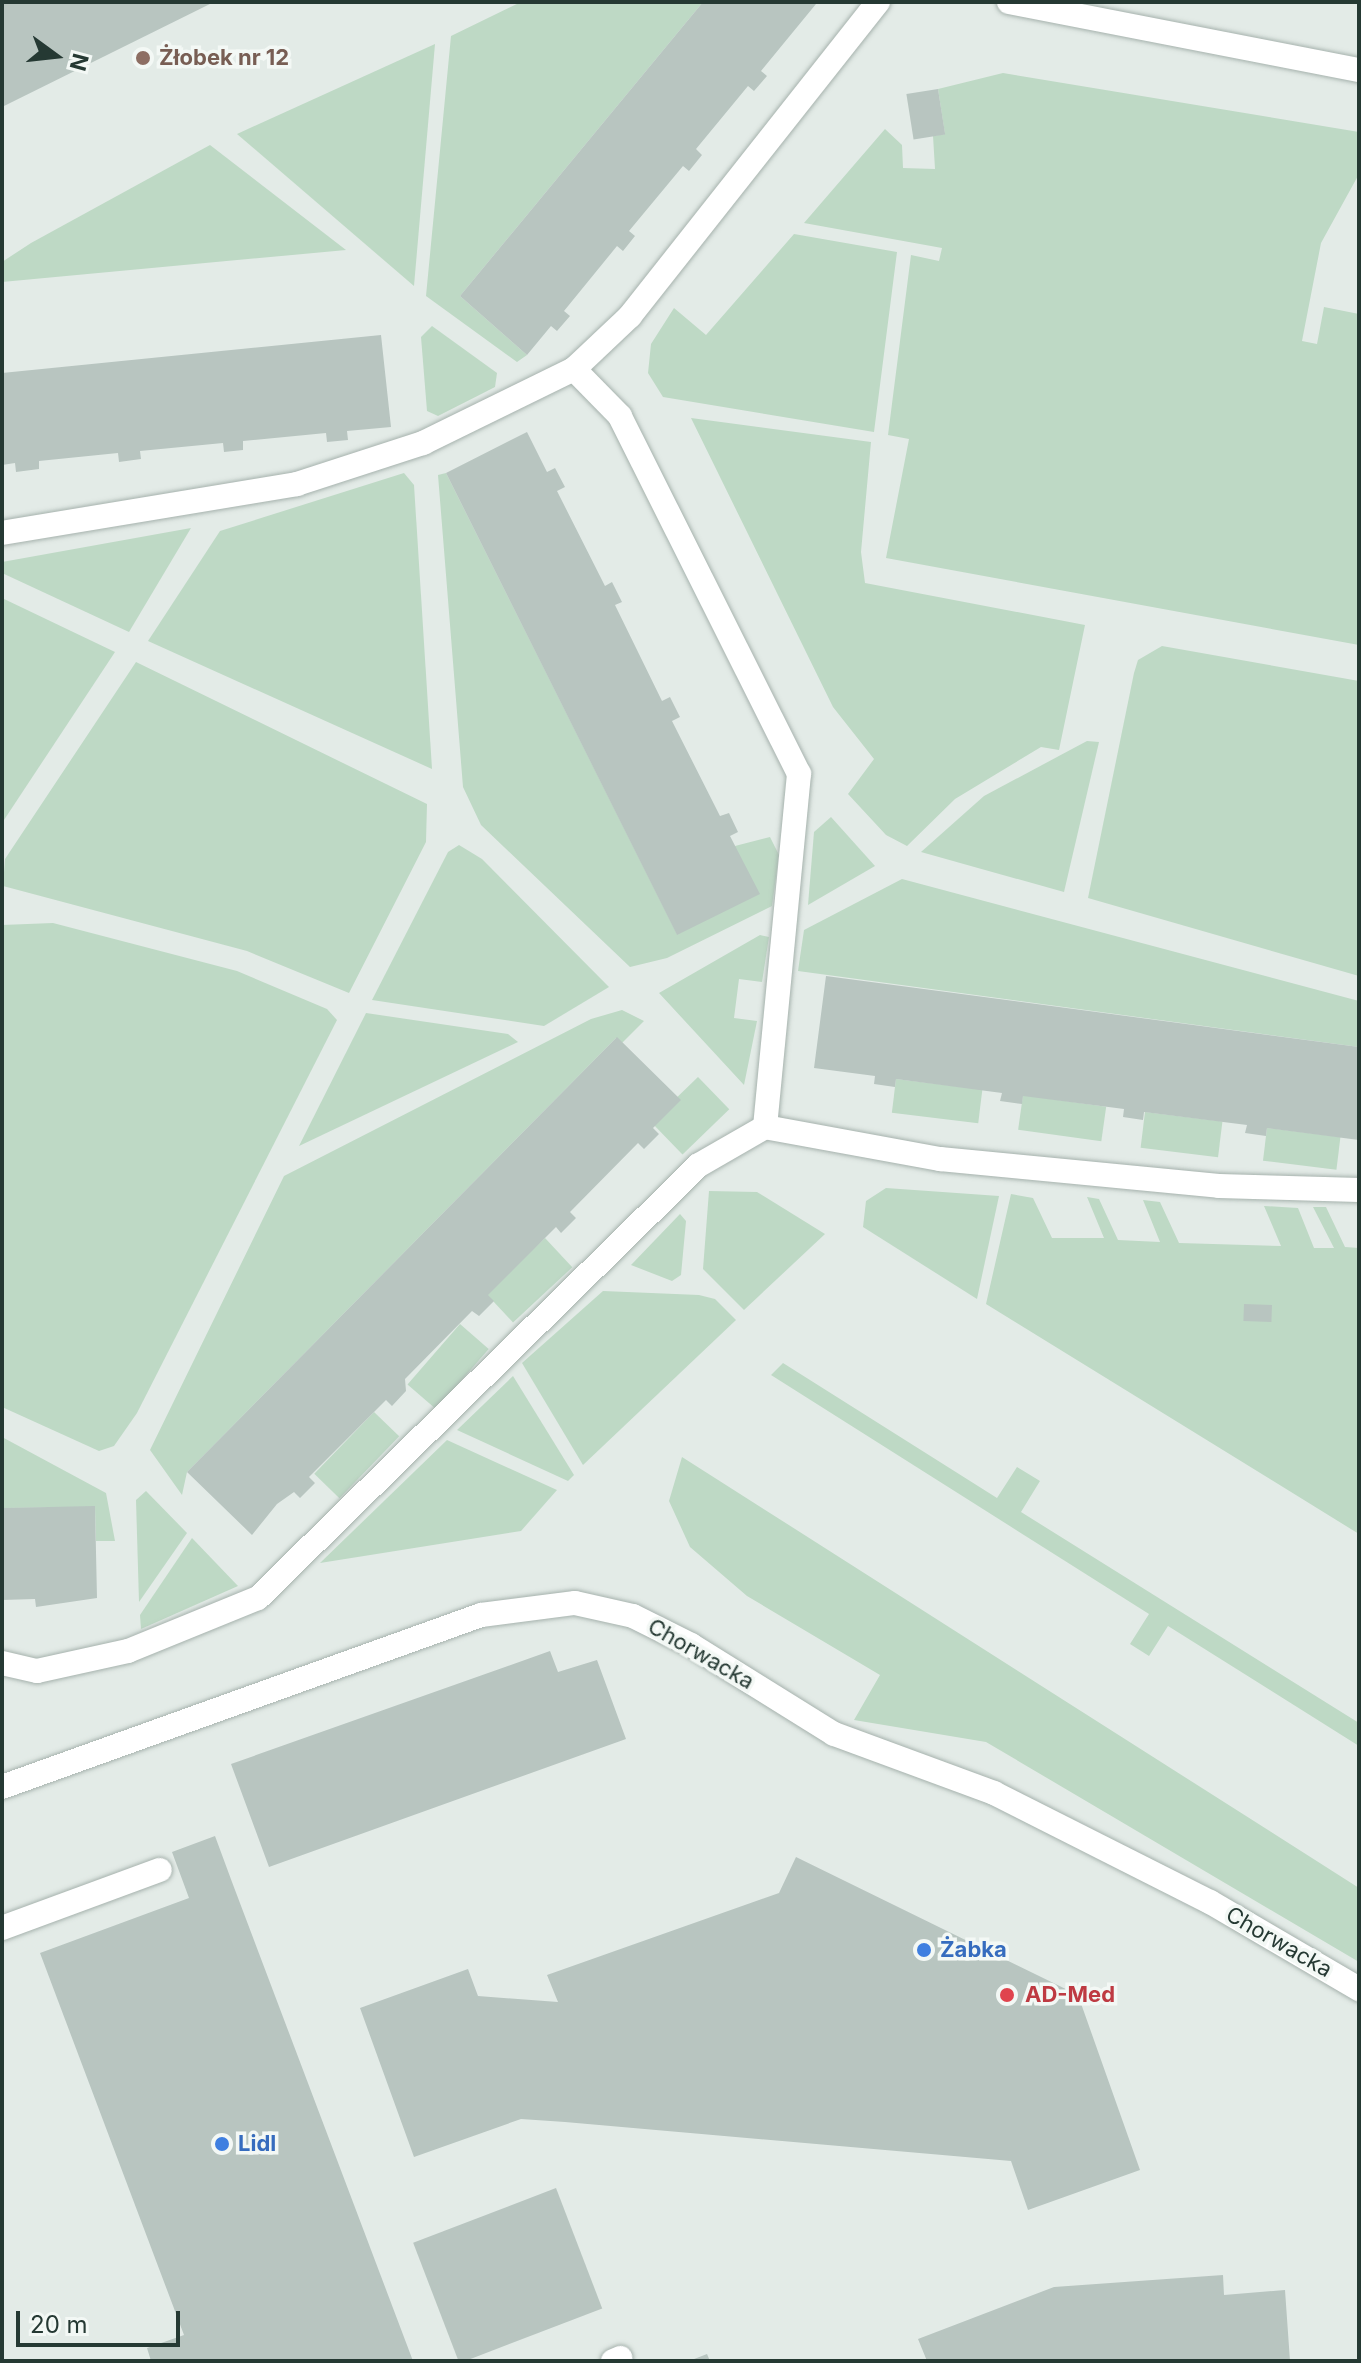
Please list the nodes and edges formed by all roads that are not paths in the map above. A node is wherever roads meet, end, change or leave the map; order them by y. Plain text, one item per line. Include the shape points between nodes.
1 (878, 2) edge
2 (1009, 2) edge
3 (1359, 70) edge
4 (574, 369) junction
5 (2, 533) edge
6 (765, 1127) junction
7 (1359, 1190) edge
8 (2, 1663) edge
9 (2, 1787) edge
10 (160, 1870) dead end
11 (2, 1928) edge
12 (1359, 1989) edge

1 - 4 street via 630,316
2 - 3 street
4 - 5 street via 423,443 297,484
4 - 6 street via 620,416 799,774
6 - 7 street via 940,1159 1247,1188
6 - 8 street via 699,1165 258,1598 128,1651 37,1671
9 - 12 street, Chorwacka via 481,1615 575,1603 633,1616 691,1645 834,1734 994,1793 1210,1902
10 - 11 street

